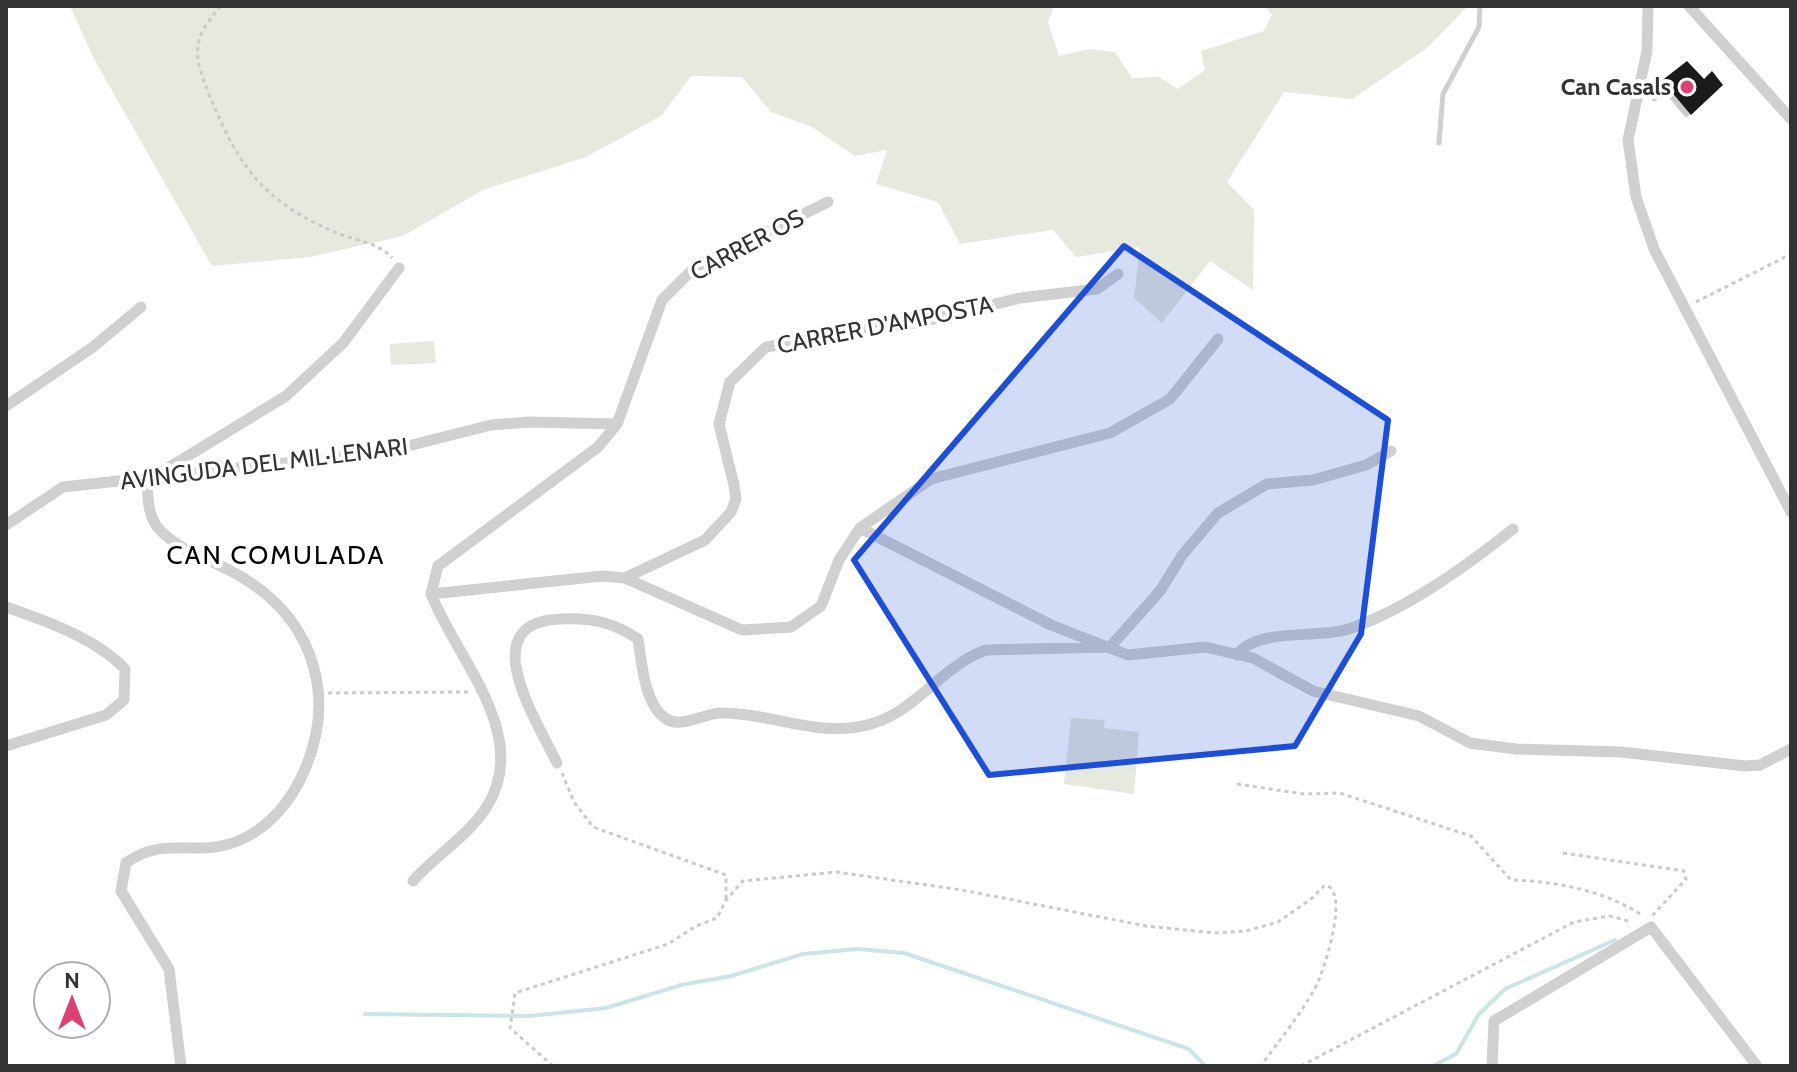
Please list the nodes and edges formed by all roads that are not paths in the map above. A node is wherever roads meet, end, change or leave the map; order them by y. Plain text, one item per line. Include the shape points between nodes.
1 (1480, 6) edge
2 (1647, 6) edge
3 (1657, 6) edge
4 (1689, 6) edge
5 (1791, 119) edge
6 (1439, 143) dead end
7 (828, 202) dead end
8 (399, 268) road end
9 (1118, 274) dead end
10 (141, 307) dead end
11 (1218, 339) dead end
12 (6, 406) edge
13 (617, 424) junction
14 (1391, 451) dead end
15 (147, 479) junction
16 (1791, 512) edge
17 (6, 525) edge
18 (860, 528) junction
19 (1513, 529) dead end
20 (625, 578) junction
21 (431, 594) junction
22 (6, 607) edge
23 (1110, 647) junction
24 (1237, 655) junction
25 (6, 746) edge
26 (1791, 749) edge
27 (557, 763) road end
28 (413, 881) dead end
29 (181, 1066) edge
30 (1492, 1066) edge
31 (1757, 1066) edge

1 - 6 lane via 1479,27 1443,94
2 - 3 street
2 - 16 street via 1647,51 1628,140 1629,166 1654,249
4 - 5 street
7 - 13 street, CARRER OS via 695,267 662,300
8 - 15 street via 343,343 286,396
9 - 20 street, CARRER D'AMPOSTA via 1097,289 1020,298 926,321 766,347 730,382 719,424 736,499 731,512 705,540
10 - 12 street
11 - 18 street via 1170,399 1110,433 931,479
13 - 15 street, AVINGUDA DEL MIL·LENARI via 491,425 384,452
13 - 21 street via 598,447 438,566
14 - 23 street via 1366,465 1313,480 1267,484 1218,513
15 - 17 street, AVINGUDA DEL MIL·LENARI via 63,487
15 - 29 street via 149,506 159,530 264,591 285,610 301,636 320,693 313,751 273,820 230,844 153,848 126,863 121,876 127,905 169,969
18 - 20 street via 839,560 821,606 791,627 742,630
18 - 23 street via 1051,625
19 - 24 street via 1436,583 1347,629 1262,638 1243,646
20 - 21 street
21 - 28 street via 484,691 500,759 493,794 472,827
22 - 25 street via 46,620 113,656 125,669 124,700 106,715
23 - 24 street via 1128,655 1205,647
23 - 27 street via 986,650 968,656 888,717 852,728 720,713 684,723 667,721 655,708 638,639 596,619 540,622 524,629 514,646 516,675
24 - 26 street via 1253,658 1313,691 1419,716 1470,743 1745,766 1767,763
30 - 31 street via 1494,1021 1650,924

